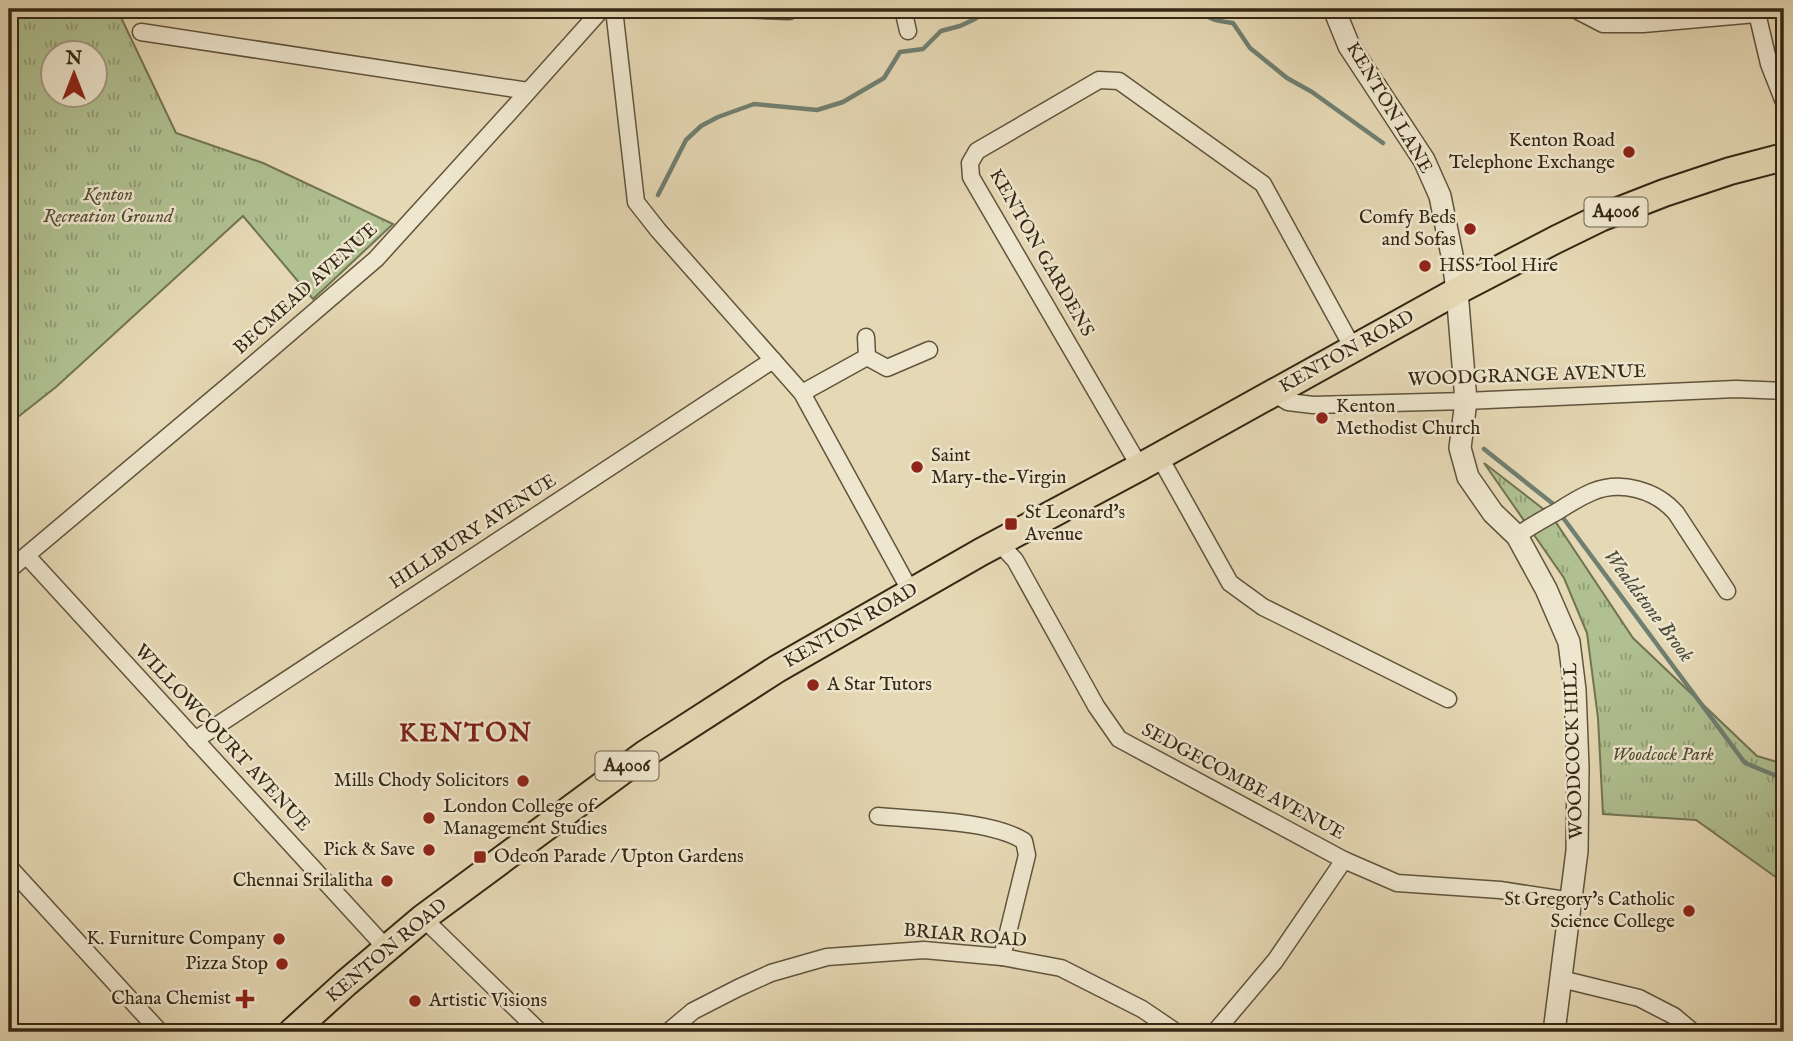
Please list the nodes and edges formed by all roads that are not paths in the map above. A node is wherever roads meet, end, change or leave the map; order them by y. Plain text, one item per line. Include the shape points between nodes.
1 (601, 9) edge
2 (614, 9) edge
3 (740, 9) edge
4 (903, 9) edge
5 (1334, 9) edge
6 (1574, 9) edge
7 (789, 10) dead end
8 (1756, 12) edge
9 (908, 31) dead end
10 (141, 32) dead end
11 (528, 91) junction
12 (1784, 102) edge
13 (1784, 158) edge
14 (1457, 291) junction
15 (866, 337) dead end
16 (929, 350) dead end
17 (1353, 350) junction
18 (867, 357) junction
19 (773, 360) junction
20 (1784, 391) edge
21 (802, 393) junction
22 (1273, 393) junction
23 (1466, 401) junction
24 (1149, 462) junction
25 (1517, 536) junction
26 (999, 543) junction
27 (27, 556) junction
28 (9, 570) edge
29 (1727, 591) dead end
30 (911, 592) junction
31 (1448, 699) dead end
32 (195, 740) junction
33 (878, 816) dead end
34 (1344, 860) junction
35 (9, 867) edge
36 (1572, 901) junction
37 (423, 918) junction
38 (386, 948) junction
39 (1002, 957) junction
40 (1561, 979) junction
41 (160, 1032) edge
42 (292, 1032) edge
43 (540, 1032) edge
44 (668, 1032) edge
45 (1176, 1032) edge
46 (1215, 1032) edge
47 (1554, 1032) edge
48 (1693, 1032) edge

1 - 11 street, BECMEAD AVENUE
2 - 19 street via 636,202
3 - 7 street
4 - 9 street
5 - 14 street, KENTON LANE via 1349,46 1424,160 1440,196
6 - 8 street via 1603,24
8 - 12 street
10 - 11 street
11 - 27 street, BECMEAD AVENUE via 376,259
13 - 14 main road, A4006 via 1678,188 1600,218
14 - 17 main road, KENTON ROAD / A4006
14 - 23 street, WOODCOCK HILL
15 - 18 street
16 - 18 street via 887,368
17 - 22 main road, KENTON ROAD / A4006
17 - 24 street, KENTON GARDENS via 1263,184 1119,81 1099,80 977,151 970,170
18 - 21 street
19 - 21 street
19 - 32 street, HILLBURY AVENUE
20 - 23 street, WOODGRANGE AVENUE via 1735,388
21 - 30 street
22 - 23 street, WOODGRANGE AVENUE via 1288,402 1313,405
22 - 24 main road, KENTON ROAD / A4006
23 - 25 street, WOODCOCK HILL via 1460,448 1468,477 1493,513
24 - 26 main road, KENTON ROAD / A4006
24 - 31 street via 1230,583 1263,607
25 - 29 street via 1592,492 1632,488 1668,503
25 - 36 street, WOODCOCK HILL via 1569,642 1578,767
26 - 30 main road, KENTON ROAD / A4006
26 - 34 street, SEDGECOMBE AVENUE via 1015,560 1119,739
27 - 28 street, BECMEAD AVENUE
27 - 32 street, WILLOWCOURT AVENUE
30 - 37 main road, KENTON ROAD / A4006 via 777,669 645,754
32 - 38 street, WILLOWCOURT AVENUE
33 - 39 street via 991,828 1024,841 1027,855
34 - 36 street, SEDGECOMBE AVENUE via 1397,883 1500,890
34 - 46 street via 1275,961
35 - 41 street
36 - 40 street, WOODCOCK HILL
37 - 38 main road, KENTON ROAD / A4006
37 - 43 street
38 - 42 main road, KENTON ROAD / A4006
39 - 44 street, BRIAR ROAD via 924,950 827,957 738,988 693,1011
39 - 45 street, BRIAR ROAD via 1061,968 1142,1009
40 - 47 street, WOODCOCK HILL
40 - 48 street via 1639,998

